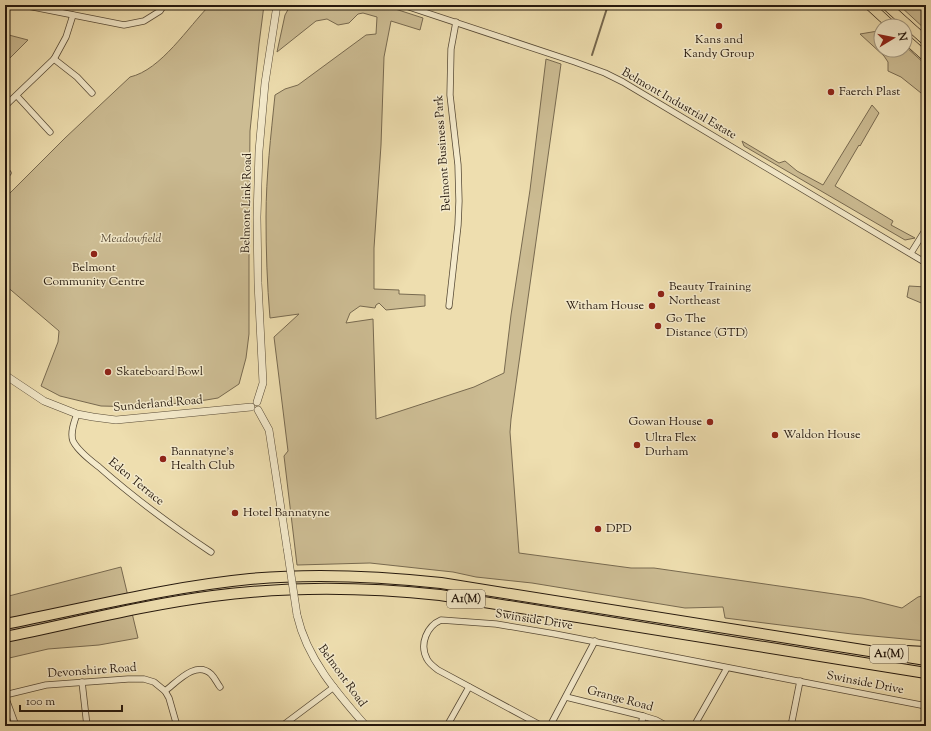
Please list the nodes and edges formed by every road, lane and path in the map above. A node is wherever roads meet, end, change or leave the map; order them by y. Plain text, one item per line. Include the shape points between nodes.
1 (23, 5) edge
2 (164, 5) edge
3 (277, 5) edge
4 (403, 5) edge
5 (869, 5) edge
6 (886, 5) edge
7 (73, 15) junction
8 (883, 18) edge
9 (456, 22) junction
10 (926, 41) edge
11 (913, 45) edge
12 (926, 57) edge
13 (54, 59) junction
14 (92, 93) dead end
15 (16, 96) junction
16 (5, 106) edge
17 (50, 132) dead end
18 (926, 229) edge
19 (911, 253) junction
20 (926, 263) edge
21 (449, 306) dead end
22 (5, 375) edge
23 (254, 408) junction
24 (77, 414) junction
25 (211, 552) dead end
26 (5, 624) edge
27 (5, 637) edge
28 (595, 641) junction
29 (852, 648) junction
30 (926, 652) edge
31 (850, 660) junction
32 (926, 660) edge
33 (727, 668) junction
34 (926, 673) edge
35 (926, 679) edge
36 (800, 681) junction
37 (82, 682) junction
38 (220, 687) dead end
39 (334, 687) junction
40 (469, 687) junction
41 (165, 691) junction
42 (5, 695) edge
43 (566, 697) junction
44 (926, 706) edge
45 (643, 716) junction
46 (16, 726) edge
47 (87, 726) edge
48 (177, 726) edge
49 (282, 726) edge
50 (366, 726) edge
51 (447, 726) edge
52 (542, 726) edge
53 (550, 726) edge
54 (641, 726) edge
55 (667, 726) edge
56 (694, 726) edge
57 (791, 726) edge

1 - 7 street
2 - 7 street via 160,11 144,21 124,24
3 - 23 street, Belmont Link Road via 265,83 259,151 256,216 263,382 257,402 260,407
4 - 9 street, Belmont Industrial Estate
5 - 8 highway
6 - 10 highway
7 - 13 street via 66,38
9 - 19 street, Belmont Industrial Estate via 575,62 623,82
9 - 21 street, Belmont Business Park via 450,95 459,201
11 - 12 highway
13 - 14 street
13 - 15 street
15 - 16 street
15 - 17 street
18 - 19 street
19 - 20 street, Belmont Industrial Estate
22 - 24 street, Sunderland Road via 44,401
23 - 24 street, Sunderland Road via 116,420
23 - 39 street, Belmont Road, bridge via 269,430 300,627 308,647
24 - 25 street, Eden Terrace via 72,438 81,451 112,479
26 - 29 highway, A1(M) via 212,584 288,577 365,576 441,583
27 - 31 highway, A1(M) via 214,596 289,589 364,589 440,595
28 - 33 street, Swinside Drive
28 - 40 street, Swinside Drive via 496,624 441,620 436,622 425,638 423,648 426,658 438,670
28 - 43 street
29 - 30 highway
29 - 32 highway, A1(M)
31 - 34 highway, A1(M)
31 - 35 highway
33 - 36 street, Swinside Drive
33 - 56 street
36 - 44 street, Swinside Drive
36 - 57 street
37 - 41 street, Devonshire Road via 144,679 154,682
37 - 42 street, Devonshire Road via 46,685
37 - 47 street
38 - 41 street via 212,675 197,669
39 - 49 street
39 - 50 street, Belmont Road
40 - 51 street
40 - 52 street, Swinside Drive
41 - 48 street
42 - 46 street
43 - 45 street, Grange Road
43 - 53 street
45 - 54 street
45 - 55 street, Grange Road

